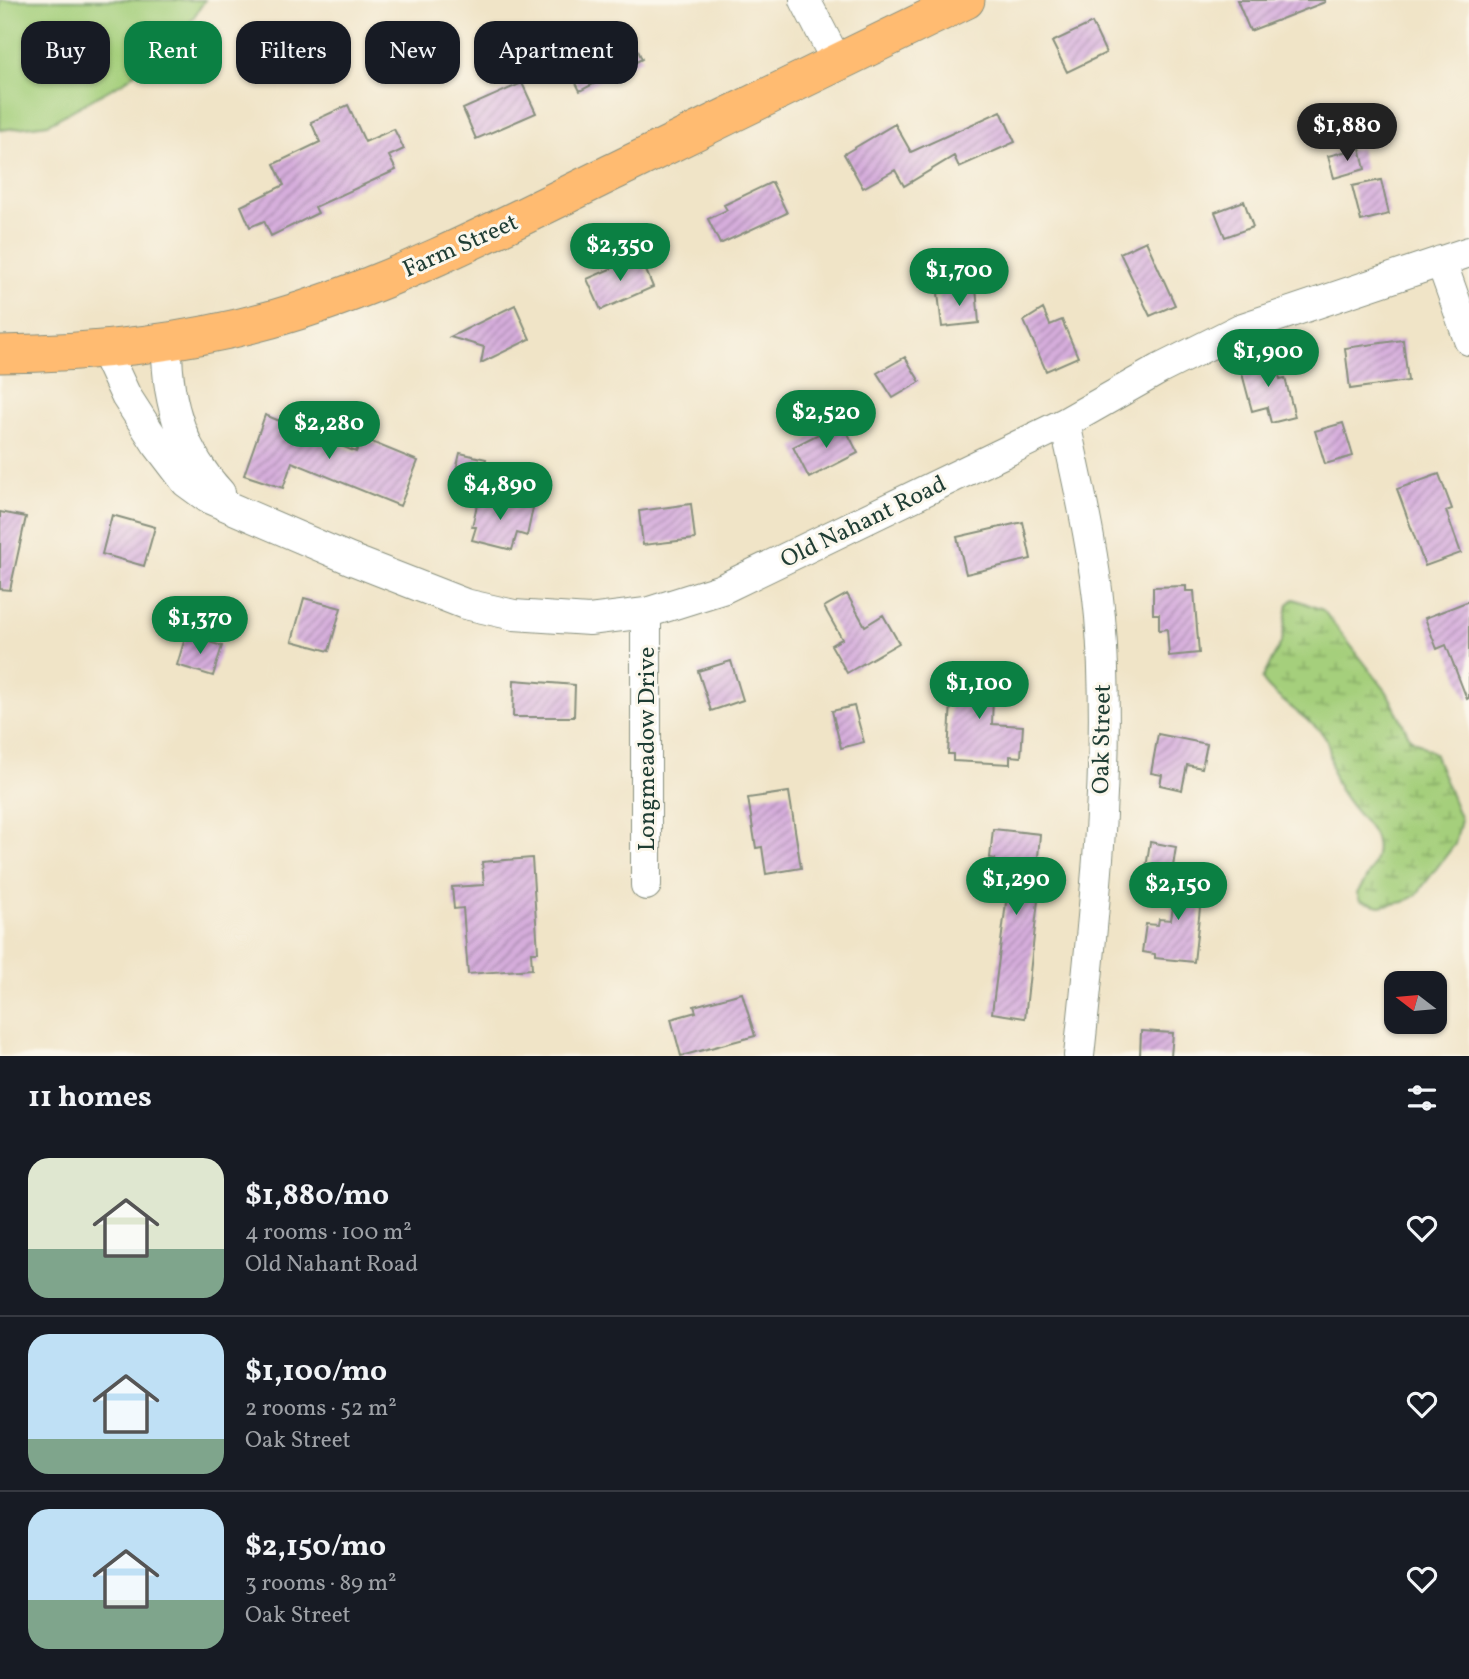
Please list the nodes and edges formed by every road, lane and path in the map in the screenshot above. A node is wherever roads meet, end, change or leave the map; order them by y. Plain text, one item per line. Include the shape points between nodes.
1 (806, 0) edge
2 (966, 0) edge
3 (837, 62) junction
4 (1455, 257) edge
5 (1469, 340) edge
6 (167, 342) junction
7 (105, 351) junction
8 (0, 354) edge
9 (1065, 424) junction
10 (239, 510) junction
11 (646, 613) junction
12 (646, 885) dead end
13 (1079, 1056) edge

1 - 3 street
2 - 3 main road, Farm Street
3 - 6 main road, Farm Street via 432,259 300,311
4 - 5 street
4 - 9 street, Old Nahant Road via 1240,329
6 - 7 main road, Farm Street
6 - 10 street, Old Nahant Road via 170,394 186,442 213,485
7 - 8 main road, Farm Street
7 - 10 street, Old Nahant Road via 126,396 180,474 208,498
9 - 11 street, Old Nahant Road via 748,577
9 - 13 street, Oak Street via 1091,542 1103,690 1100,820
10 - 11 street, Old Nahant Road via 395,578 489,611 564,620
11 - 12 street, Longmeadow Drive

